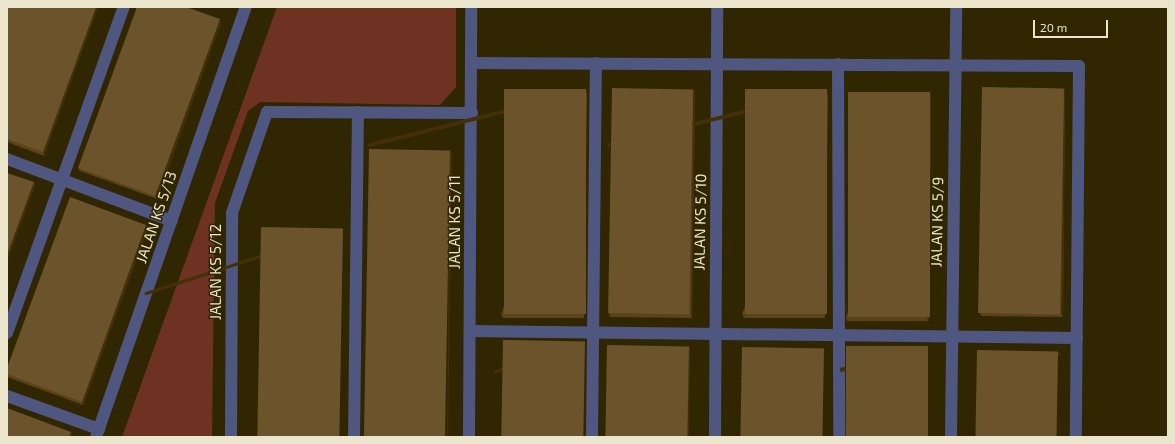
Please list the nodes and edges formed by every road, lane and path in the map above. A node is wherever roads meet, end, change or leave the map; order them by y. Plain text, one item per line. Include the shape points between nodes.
1 (124, 7) edge
2 (246, 7) edge
3 (471, 7) edge
4 (717, 7) edge
5 (956, 7) edge
6 (471, 63) junction
7 (596, 63) junction
8 (718, 64) junction
9 (838, 64) junction
10 (956, 65) junction
11 (358, 112) junction
12 (472, 113) junction
13 (7, 160) edge
14 (62, 179) junction
15 (172, 221) junction
16 (470, 331) junction
17 (593, 332) junction
18 (7, 333) edge
19 (715, 334) junction
20 (839, 336) junction
21 (952, 336) junction
22 (1077, 338) junction
23 (7, 396) edge
24 (97, 433) edge
25 (231, 437) edge
26 (354, 437) edge
27 (469, 437) edge
28 (592, 437) edge
29 (715, 437) edge
30 (839, 437) edge
31 (951, 437) edge
32 (1076, 437) edge

1 - 14 street
2 - 15 street, JALAN KS 5/13
3 - 6 street, JALAN KS 5/11
4 - 8 street, JALAN KS 5/10
5 - 10 street, JALAN KS 5/9
6 - 7 street
6 - 12 street, JALAN KS 5/11
7 - 8 street
7 - 17 street
8 - 9 street
8 - 19 street, JALAN KS 5/10
9 - 10 street
9 - 20 street
10 - 21 street, JALAN KS 5/9
10 - 22 street via 1079,66
11 - 12 street
11 - 25 street, JALAN KS 5/12 via 267,112 232,213
11 - 26 street
12 - 16 street, JALAN KS 5/11
13 - 14 street
14 - 15 street
14 - 18 street
15 - 24 street, JALAN KS 5/13
16 - 17 street
16 - 27 street, JALAN KS 5/11
17 - 19 street
17 - 28 street
19 - 20 street
19 - 29 street, JALAN KS 5/10
20 - 21 street
20 - 30 street
21 - 22 street
21 - 31 street, JALAN KS 5/9
22 - 32 street
23 - 24 street

